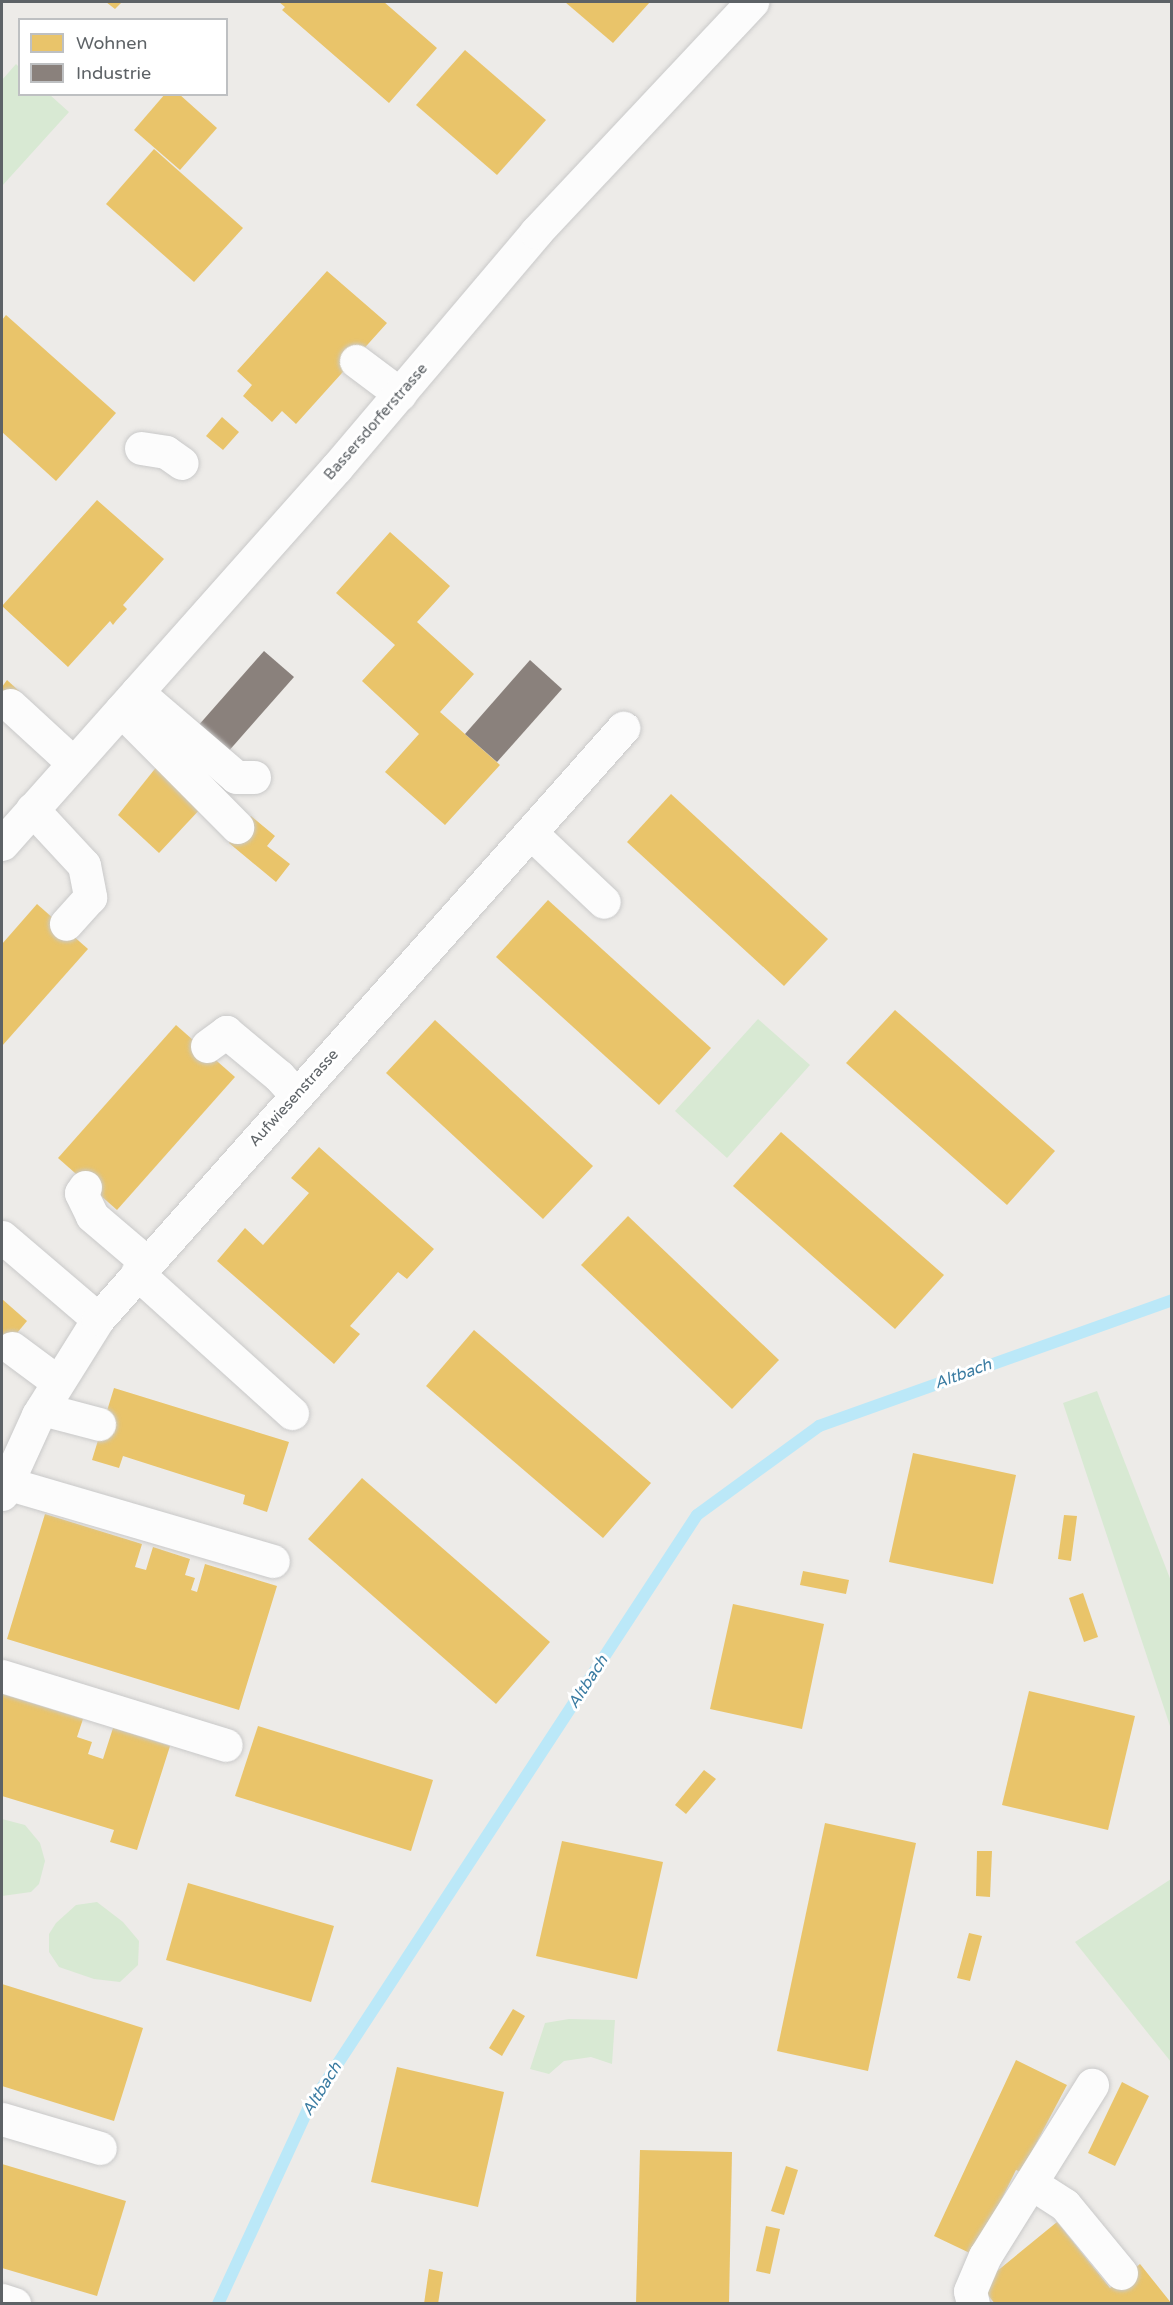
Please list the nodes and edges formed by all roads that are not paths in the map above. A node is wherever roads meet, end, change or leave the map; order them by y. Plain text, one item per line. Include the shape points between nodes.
1 (752, 2) edge
2 (356, 361) dead end
3 (400, 394) junction
4 (141, 448) dead end
5 (182, 463) dead end
6 (129, 701) junction
7 (10, 705) dead end
8 (623, 728) dead end
9 (73, 763) junction
10 (254, 777) dead end
11 (32, 809) junction
12 (237, 827) dead end
13 (531, 833) junction
14 (2, 844) edge
15 (604, 902) dead end
16 (66, 924) dead end
17 (207, 1046) dead end
18 (296, 1095) junction
19 (85, 1187) dead end
20 (2, 1237) edge
21 (141, 1267) junction
22 (98, 1319) junction
23 (12, 1348) dead end
24 (50, 1395) junction
25 (292, 1413) dead end
26 (99, 1424) dead end
27 (4, 1489) edge
28 (273, 1561) dead end
29 (2, 1676) edge
30 (226, 1745) dead end
31 (1092, 2085) dead end
32 (2, 2119) edge
33 (100, 2148) dead end
34 (1031, 2183) junction
35 (1121, 2273) dead end
36 (2, 2300) edge
37 (15, 2304) edge
38 (973, 2304) edge

1 - 3 street, Bassersdorferstrasse via 536,232
2 - 3 street
3 - 6 street, Bassersdorferstrasse
4 - 5 street via 166,452
6 - 9 street, Bassersdorferstrasse
6 - 10 street via 236,777
6 - 12 street
7 - 9 street
8 - 13 street, Aufwiesenstrasse
9 - 11 street, Bassersdorferstrasse
11 - 14 street, Bassersdorferstrasse
11 - 16 street via 84,865 90,897
13 - 15 street
13 - 18 street, Aufwiesenstrasse
17 - 18 street via 226,1032
18 - 21 street, Aufwiesenstrasse
19 - 21 street via 81,1193 92,1216
20 - 22 street
21 - 22 street, Aufwiesenstrasse
21 - 25 street
22 - 24 street, Aufwiesenstrasse
23 - 24 street
24 - 26 street
24 - 27 street, Aufwiesenstrasse
27 - 28 street
29 - 30 street
31 - 34 street
32 - 33 street
34 - 35 street via 1065,2205
34 - 38 street via 985,2256 970,2291
36 - 37 street

